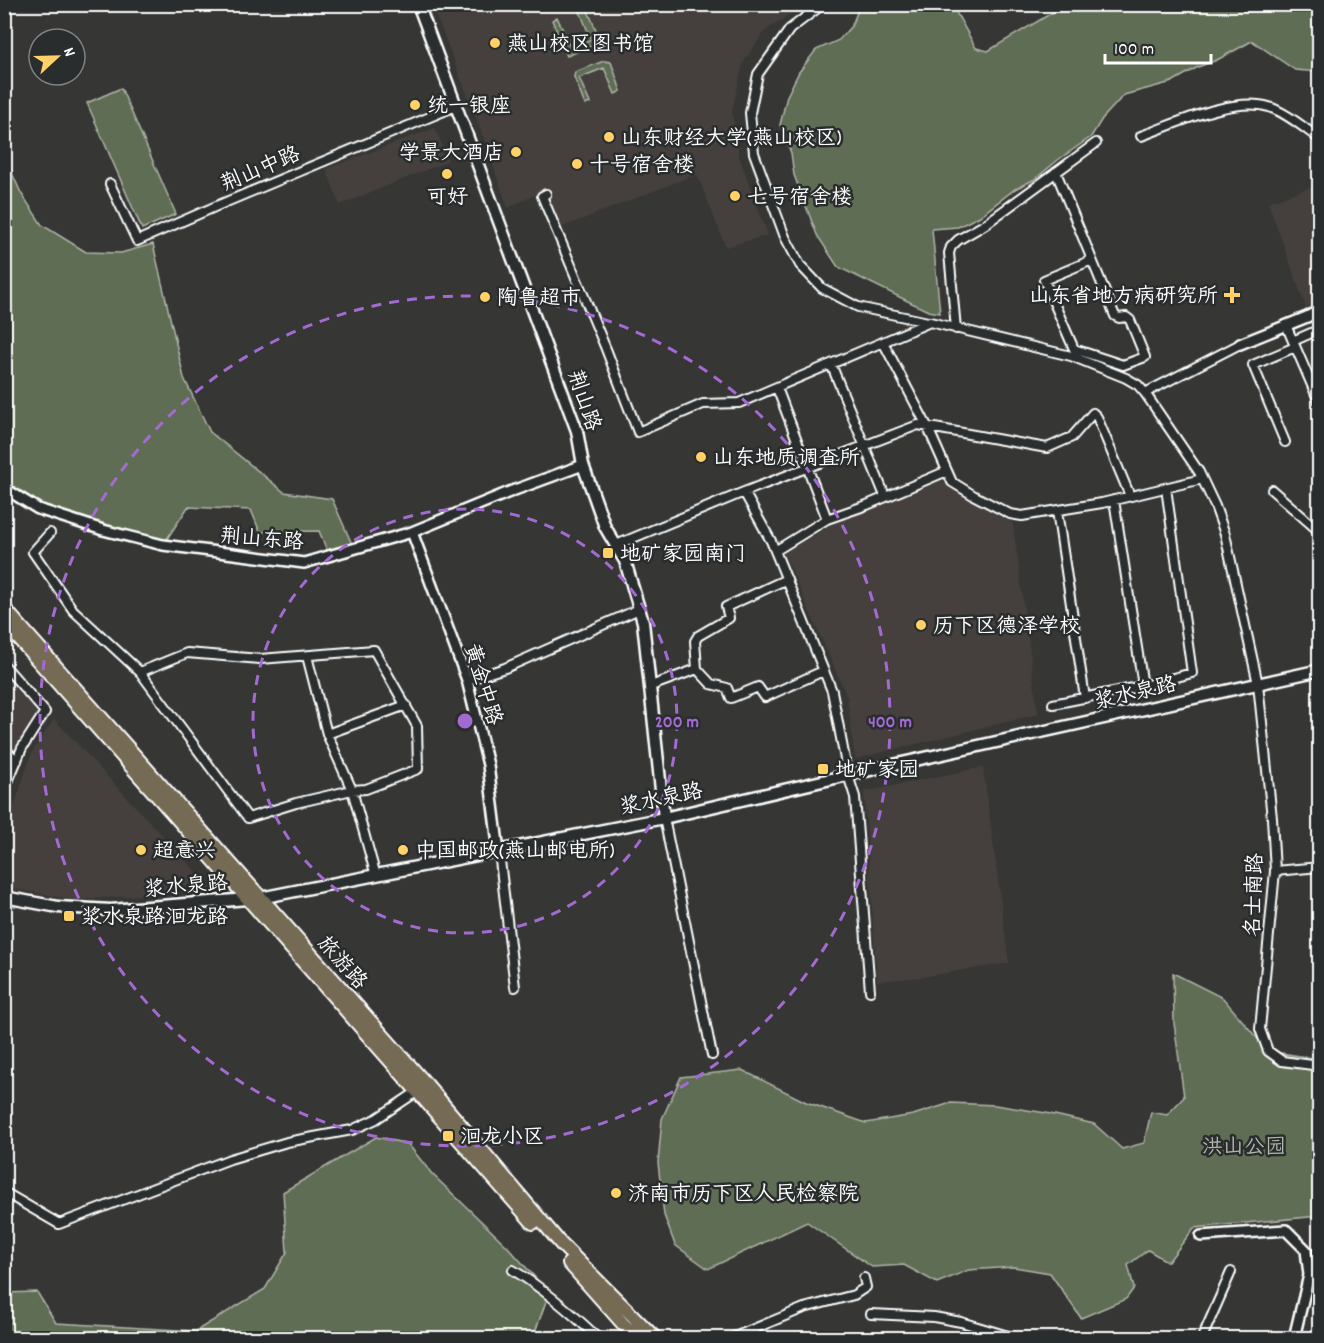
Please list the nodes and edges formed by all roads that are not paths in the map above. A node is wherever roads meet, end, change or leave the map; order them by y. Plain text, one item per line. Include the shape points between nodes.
1 (418, 4) edge
2 (823, 4) edge
3 (456, 106) junction
4 (1141, 136) dead end
5 (1320, 139) edge
6 (1096, 143) dead end
7 (1056, 172) junction
8 (110, 184) dead end
9 (546, 194) dead end
10 (1092, 260) junction
11 (1320, 310) edge
12 (930, 322) junction
13 (1286, 325) junction
14 (956, 329) junction
15 (1320, 333) edge
16 (884, 342) junction
17 (1240, 344) joint
18 (1294, 344) junction
19 (831, 364) junction
20 (777, 388) junction
21 (1145, 393) junction
22 (1320, 404) edge
23 (928, 428) junction
24 (1285, 442) dead end
25 (863, 446) junction
26 (583, 465) junction
27 (806, 468) junction
28 (947, 471) junction
29 (1202, 479) junction
30 (4, 488) edge
31 (1166, 488) junction
32 (1272, 490) dead end
33 (744, 492) junction
34 (885, 496) junction
35 (1130, 496) junction
36 (1114, 500) junction
37 (1057, 511) junction
38 (827, 519) junction
39 (412, 532) junction
40 (1320, 532) edge
41 (50, 533) dead end
42 (616, 545) junction
43 (775, 551) junction
44 (786, 579) junction
45 (4, 608) edge
46 (639, 609) junction
47 (4, 622) edge
48 (307, 656) junction
49 (4, 665) edge
50 (697, 669) junction
51 (1320, 669) edge
52 (823, 671) junction
53 (140, 672) junction
54 (467, 680) junction
55 (1258, 684) junction
56 (651, 686) junction
57 (1143, 686) junction
58 (1085, 698) junction
59 (406, 705) junction
60 (1053, 705) dead end
61 (327, 734) junction
62 (4, 748) edge
63 (17, 761) junction
64 (848, 775) junction
65 (352, 790) junction
66 (4, 791) edge
67 (664, 818) junction
68 (499, 852) junction
69 (1320, 867) edge
70 (1275, 871) junction
71 (376, 876) junction
72 (4, 897) edge
73 (254, 898) junction
74 (515, 987) dead end
75 (870, 991) dead end
76 (712, 1055) dead end
77 (1320, 1066) edge
78 (422, 1088) junction
79 (4, 1192) edge
80 (1201, 1236) dead end
81 (513, 1270) dead end
82 (1231, 1272) dead end
83 (864, 1278) dead end
84 (871, 1314) dead end
85 (598, 1338) edge
86 (640, 1338) edge
87 (655, 1338) edge
88 (732, 1338) edge
89 (1015, 1338) edge
90 (1202, 1338) edge
91 (1294, 1338) edge

1 - 3 main road, 荆山路
2 - 12 street via 790,29 758,74 750,113 754,153 785,237 800,265 822,288 858,307
3 - 8 street, 荆山中路 via 137,241
3 - 26 main road, 荆山路 via 577,431
4 - 5 street via 1228,106 1255,104 1271,108
6 - 7 street
7 - 10 street
7 - 14 street via 951,247
9 - 20 street via 542,196 638,432 703,404 740,404
10 - 10 street via 1115,316 1130,320 1145,357 1123,365 1074,349 1044,280
11 - 13 street
12 - 14 street
12 - 16 street
13 - 17 street
13 - 18 street
14 - 21 street via 1071,356 1126,378
15 - 18 street via 1318,330
16 - 19 street
16 - 23 street
17 - 21 street
18 - 22 street
18 - 24 street via 1253,365
19 - 20 street
19 - 25 street
20 - 27 street
21 - 29 street, 名士南路
23 - 25 street via 918,425
23 - 28 street
23 - 35 street via 1047,448 1072,437 1093,413
25 - 27 street
25 - 34 street
26 - 39 street, 荆山东路
26 - 42 main road, 荆山路 via 605,527
27 - 33 street
27 - 38 street
28 - 34 street
28 - 37 street via 952,482 1010,514
29 - 31 street
29 - 55 street, 名士南路 via 1225,534
30 - 39 street, 荆山东路 via 38,509 163,545 304,563
31 - 35 street
31 - 57 street via 1192,673
32 - 40 street
33 - 42 street
33 - 43 street
34 - 38 street
35 - 36 street
36 - 37 street
36 - 57 street
37 - 58 street
38 - 43 street
39 - 54 street, 黄金中路
41 - 53 street via 33,552 74,610
42 - 46 main road, 荆山路
43 - 44 street
44 - 50 street via 726,607 729,618 695,641
44 - 52 street
45 - 73 main road, 旅游路
46 - 54 street via 505,668
46 - 56 main road, 荆山路
47 - 73 main road, 旅游路 via 135,772
48 - 53 street via 260,659 187,653
48 - 59 street via 374,650
48 - 61 street
49 - 63 street via 45,712
50 - 52 street via 711,684 727,688 731,698 758,687 765,697
50 - 56 street
51 - 55 main road, 浆水泉路
52 - 64 street via 831,691
53 - 65 street via 248,818
54 - 68 street, 黄金中路 via 488,765
55 - 64 main road, 浆水泉路
55 - 70 street, 名士南路
56 - 67 main road, 荆山路
57 - 58 street
58 - 60 street
59 - 61 street
59 - 65 street via 417,726 418,769 366,789
61 - 65 street
62 - 63 street
63 - 66 street
64 - 67 main road, 浆水泉路
64 - 75 street via 855,797
65 - 71 street
67 - 68 main road, 浆水泉路
67 - 76 street
68 - 71 main road, 浆水泉路
68 - 74 street
69 - 70 street
70 - 77 street, 名士南路 via 1260,1029 1268,1051 1282,1061
71 - 73 main road, 浆水泉路
72 - 73 main road, 浆水泉路 via 58,907 111,910
73 - 78 main road, 旅游路
78 - 79 street via 352,1130 287,1142 230,1159 59,1224
78 - 86 main road, 旅游路 via 543,1234
78 - 87 main road, 旅游路 via 561,1244
80 - 91 street via 1286,1230 1306,1250 1309,1275
81 - 85 street
82 - 90 street
83 - 88 street via 866,1287 854,1295 804,1308
84 - 89 street via 934,1317

